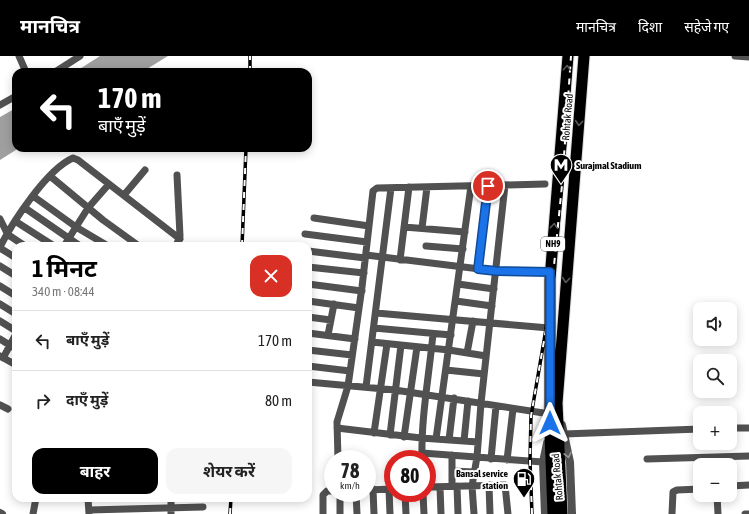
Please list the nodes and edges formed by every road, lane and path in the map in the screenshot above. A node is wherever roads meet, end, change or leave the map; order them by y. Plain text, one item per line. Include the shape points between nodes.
1 (18, 56) edge
2 (80, 56) edge
3 (568, 56) edge
4 (584, 56) edge
5 (735, 56) edge
6 (749, 57) edge
7 (24, 68) edge
8 (61, 68) edge
9 (12, 98) edge
10 (0, 105) edge
11 (145, 170) dead end
12 (177, 175) dead end
13 (50, 176) junction
14 (109, 184) junction
15 (545, 184) dead end
16 (505, 185) junction
17 (471, 186) junction
18 (488, 186) junction
19 (409, 187) junction
20 (427, 187) junction
21 (391, 188) junction
22 (124, 195) junction
23 (33, 196) junction
24 (25, 208) junction
25 (88, 208) junction
26 (314, 218) dead end
27 (0, 219) edge
28 (15, 221) junction
29 (369, 226) junction
30 (76, 227) junction
31 (404, 227) junction
32 (422, 228) junction
33 (465, 232) junction
34 (7, 233) junction
35 (305, 234) dead end
36 (68, 239) junction
37 (180, 239) junction
38 (20, 242) edge
39 (48, 242) edge
40 (66, 242) edge
41 (73, 242) edge
42 (101, 242) edge
43 (134, 242) edge
44 (178, 242) edge
45 (367, 242) junction
46 (426, 246) dead end
47 (0, 248) edge
48 (463, 249) junction
49 (312, 250) edge
50 (12, 256) edge
51 (366, 256) junction
52 (382, 258) junction
53 (400, 260) junction
54 (0, 266) edge
55 (312, 267) edge
56 (461, 267) junction
57 (478, 269) junction
58 (496, 271) junction
59 (550, 272) junction
60 (364, 273) junction
61 (12, 274) edge
62 (458, 284) junction
63 (312, 285) edge
64 (0, 286) edge
65 (494, 289) junction
66 (362, 291) junction
67 (12, 294) edge
68 (312, 301) edge
69 (456, 301) junction
70 (0, 304) edge
71 (334, 304) junction
72 (492, 306) junction
73 (359, 308) junction
74 (12, 312) edge
75 (376, 313) junction
76 (312, 317) edge
77 (453, 319) junction
78 (331, 320) junction
79 (0, 321) edge
80 (473, 321) junction
81 (490, 324) junction
82 (12, 328) edge
83 (374, 328) junction
84 (549, 328) junction
85 (312, 333) edge
86 (433, 334) junction
87 (328, 335) junction
88 (451, 335) junction
89 (0, 339) edge
90 (355, 339) junction
91 (372, 342) junction
92 (387, 344) junction
93 (401, 345) junction
94 (12, 346) edge
95 (417, 347) junction
96 (12, 348) edge
97 (432, 348) junction
98 (312, 350) edge
99 (448, 350) junction
100 (467, 353) junction
101 (352, 355) junction
102 (486, 356) junction
103 (2, 357) edge
104 (12, 363) edge
105 (312, 366) edge
106 (446, 370) junction
107 (350, 371) junction
108 (484, 374) junction
109 (312, 382) edge
110 (348, 386) junction
111 (366, 388) junction
112 (381, 389) junction
113 (395, 390) junction
114 (410, 392) junction
115 (425, 394) junction
116 (442, 396) junction
117 (454, 398) junction
118 (468, 401) junction
119 (481, 403) junction
120 (557, 403) junction
121 (0, 406) edge
122 (496, 406) junction
123 (8, 409) dead end
124 (513, 409) junction
125 (550, 414) junction
126 (337, 428) junction
127 (737, 428) edge
128 (749, 428) edge
129 (693, 429) edge
130 (374, 434) junction
131 (564, 434) junction
132 (390, 435) junction
133 (404, 437) junction
134 (421, 438) junction
135 (436, 439) junction
136 (449, 440) junction
137 (464, 441) junction
138 (478, 442) junction
139 (338, 450) edge
140 (422, 450) edge
141 (452, 455) junction
142 (436, 456) edge
143 (749, 456) edge
144 (477, 457) junction
145 (491, 459) junction
146 (647, 459) dead end
147 (507, 460) junction
148 (551, 461) junction
149 (452, 471) junction
150 (474, 472) junction
151 (489, 485) junction
152 (749, 485) edge
153 (454, 486) junction
154 (472, 486) junction
155 (737, 486) edge
156 (436, 487) edge
157 (440, 487) junction
158 (693, 489) edge
159 (324, 492) edge
160 (35, 502) edge
161 (88, 502) edge
162 (340, 502) edge
163 (356, 502) edge
164 (372, 502) edge
165 (390, 502) edge
166 (405, 502) edge
167 (423, 502) edge
168 (717, 502) edge
169 (203, 507) dead end
170 (171, 511) edge
171 (89, 512) edge
172 (33, 514) edge
173 (323, 514) edge
174 (340, 514) edge
175 (357, 514) edge
176 (374, 514) edge
177 (390, 514) edge
178 (406, 514) edge
179 (424, 514) edge
180 (441, 514) edge
181 (458, 514) edge
182 (474, 514) edge
183 (490, 514) edge
184 (508, 514) edge
185 (545, 514) edge
186 (553, 514) edge
187 (562, 514) edge
188 (572, 514) edge
189 (672, 514) edge
190 (718, 514) edge
191 (745, 514) edge
192 (749, 514) edge

1 - 7 street
2 - 8 street
59 -> 3 highway, Rohtak Road / NH9
4 -> 120 highway, Rohtak Road / NH9
5 - 6 street
9 - 10 street
11 - 22 street
12 - 37 street
13 - 14 street via 75,158
13 - 23 street
13 - 25 street
14 - 22 street
14 - 25 street
15 - 16 street
16 - 18 street
16 - 58 street
17 - 18 street
17 - 20 street
17 - 33 street
18 - 57 street
19 - 20 street
19 - 21 street
19 - 31 street
20 - 32 street
21 - 29 street via 373,190
21 - 52 street
22 - 37 street
23 - 24 street
23 - 30 street
24 - 28 street
24 - 36 street
25 - 30 street
25 - 43 street
26 - 29 street
27 - 34 street
28 - 34 street
28 - 39 street
29 - 45 street
30 - 36 street
30 - 42 street
31 - 32 street
31 - 53 street
32 - 33 street
33 - 48 street
34 - 38 street
34 - 47 street
35 - 45 street
36 - 40 street
36 - 41 street
37 - 44 street
45 - 51 street
46 - 48 street
47 - 50 street
48 - 56 street
49 - 51 street
51 - 52 street
51 - 60 street
52 - 53 street
52 - 75 street
53 - 56 street
54 - 61 street
55 - 60 street
56 - 57 street
56 - 62 street
57 - 58 street
58 - 59 street
58 - 65 street
59 - 84 highway, Rohtak Road / NH9
60 - 66 street
62 - 65 street
62 - 69 street
63 - 66 street
64 - 67 street
65 - 72 street
66 - 73 street
68 - 71 street
69 - 72 street
69 - 77 street
70 - 74 street
71 - 73 street
71 - 78 street
72 - 81 street
73 - 90 street
75 - 77 street
75 - 83 street
76 - 78 street
77 - 80 street
77 - 88 street
78 - 87 street
79 - 82 street
80 - 81 street
80 - 100 street
81 - 84 street
81 - 102 street
83 - 86 street
83 - 91 street
84 - 125 highway, Rohtak Road / NH9
85 - 87 street
86 - 88 street
86 - 97 street
87 - 90 street
88 - 99 street
89 - 94 street
90 - 101 street
91 - 92 street
91 - 111 street
92 - 93 street
92 - 112 street
93 - 95 street
93 - 113 street
95 - 97 street
95 - 114 street
96 - 103 street
97 - 99 street
97 - 115 street
98 - 101 street
99 - 100 street
99 - 106 street
100 - 102 street
101 - 107 street
102 - 108 street
103 - 104 street
105 - 107 street
106 - 108 street
106 - 116 street
107 - 110 street
108 - 119 street
109 - 110 street
110 - 111 street
110 - 126 street
111 - 112 street
112 - 113 street
112 - 130 street
113 - 114 street
113 - 132 street
114 - 115 street
114 - 133 street
115 - 116 street
115 - 134 street
116 - 117 street
116 - 135 street
117 - 118 street
117 - 136 street
118 - 119 street
118 - 137 street
119 - 122 street
119 - 138 street
120 - 131 street, Rohtak Road
120 - 148 highway, NH9
121 - 123 street
122 - 124 street
122 - 145 street
124 - 125 street
124 - 147 street
125 - 148 highway, Rohtak Road / NH9
126 - 130 street
126 - 139 street
127 - 128 street
129 - 131 street
130 - 132 street
131 -> 188 street, Rohtak Road via 570,462
132 - 133 street
133 - 134 street
134 - 135 street
134 - 140 street
135 - 136 street
136 - 137 street
137 - 138 street
138 - 144 street
141 - 142 street
141 - 144 street
141 - 149 street
143 - 146 street
144 - 145 street
144 - 150 street
145 - 147 street
147 - 148 street
148 - 185 street, Rohtak Road
148 - 186 highway, NH9
148 - 187 highway, NH9
149 - 150 street
149 - 153 street
150 - 154 street
151 - 154 street
151 - 183 street
151 - 184 street via 505,485 507,488
152 - 155 street
153 - 154 street
153 - 157 street
153 - 181 street
154 - 182 street
156 - 157 street
157 - 180 street
158 - 189 street via 673,492
159 - 173 street
160 - 172 street
161 - 171 street
162 - 174 street
163 - 175 street
164 - 176 street
165 - 177 street
166 - 178 street
167 - 179 street
168 - 190 street
169 - 170 street
170 - 171 street
191 - 192 street

